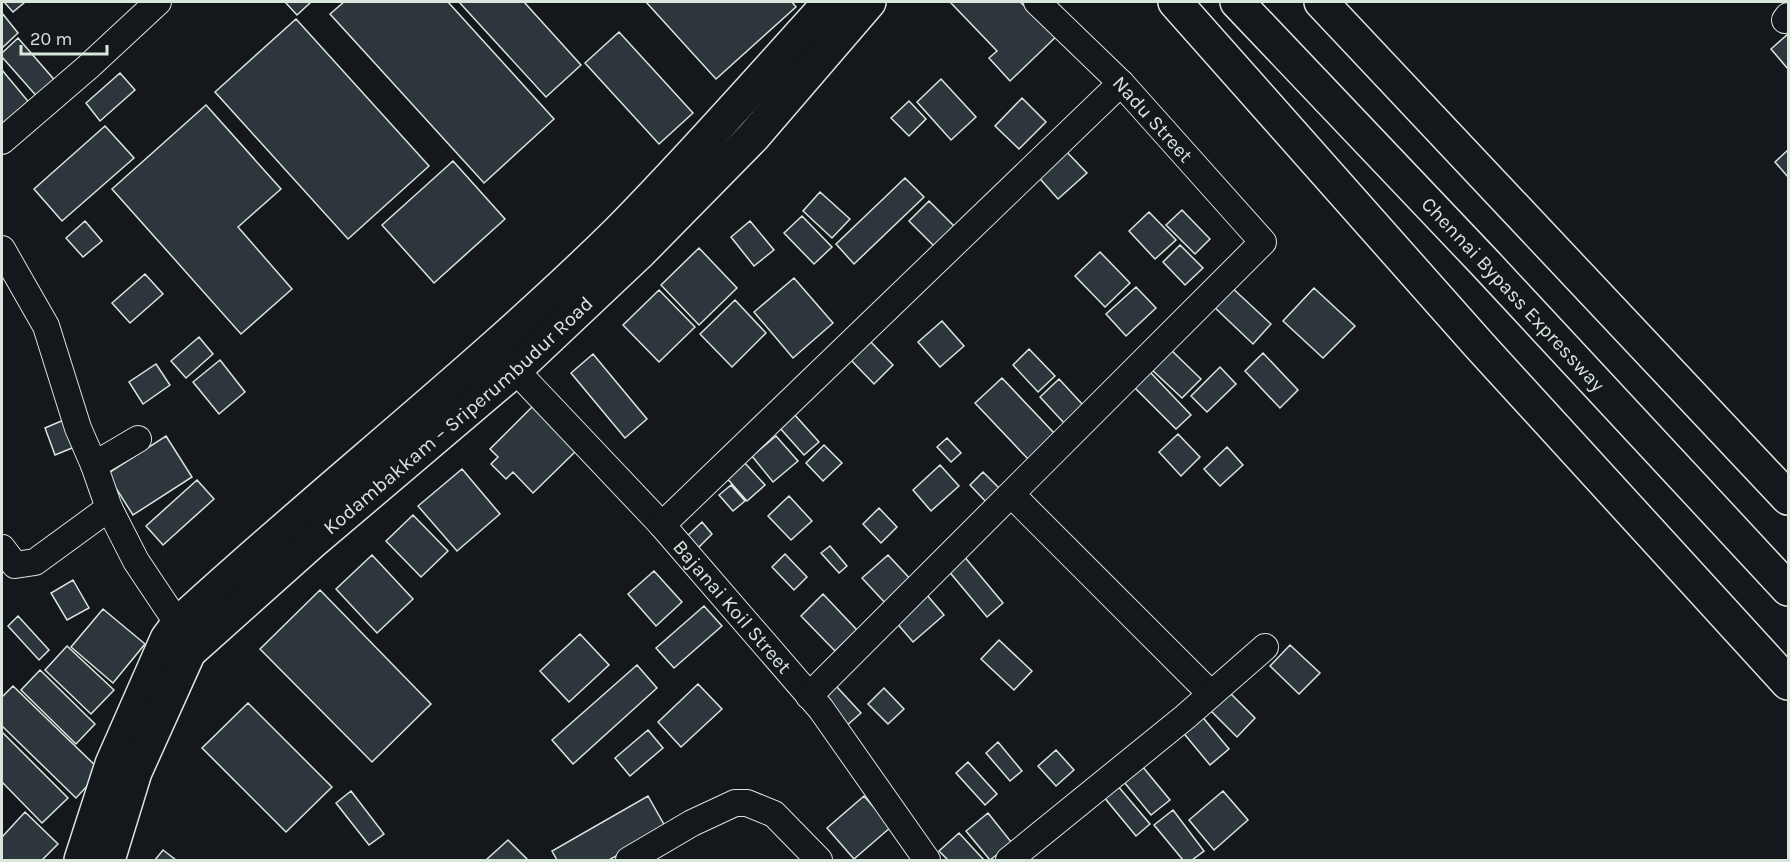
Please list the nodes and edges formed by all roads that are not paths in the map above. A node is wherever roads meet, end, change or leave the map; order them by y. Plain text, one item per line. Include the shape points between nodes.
1 (158, 2) edge
2 (830, 2) edge
3 (869, 2) edge
4 (1037, 2) edge
5 (1175, 2) edge
6 (1237, 2) edge
7 (1321, 2) edge
8 (1121, 83) junction
9 (2, 141) edge
10 (2, 249) edge
11 (505, 359) junction
12 (138, 438) dead end
13 (94, 465) junction
14 (1012, 495) junction
15 (1788, 498) edge
16 (109, 508) junction
17 (662, 525) junction
18 (6, 564) edge
19 (1788, 589) edge
20 (178, 624) junction
21 (1265, 647) dead end
22 (1788, 683) edge
23 (1211, 694) junction
24 (809, 696) junction
25 (81, 861) edge
26 (108, 861) edge
27 (629, 861) edge
28 (819, 861) edge
29 (927, 861) edge
30 (1009, 861) edge

1 - 9 street
2 - 11 main road, Kodambakkam – Sriperumbudur Road
3 - 11 main road, Kodambakkam – Sriperumbudur Road via 753,137 640,252
4 - 8 street, Nadu Street
5 - 22 main road via 1480,346
6 - 19 main road, Chennai Bypass Expressway
7 - 15 main road
8 - 14 street, Nadu Street via 1263,242
8 - 17 street
10 - 13 street via 46,326 78,428
11 - 17 street, Bajanai Koil Street
11 - 20 main road, Kodambakkam – Sriperumbudur Road
11 - 26 main road, Kodambakkam – Sriperumbudur Road via 311,543 189,652 135,772
12 - 13 street
13 - 16 street
14 - 23 street
14 - 24 street
16 - 18 street via 35,562
16 - 20 street via 136,561
17 - 24 street, Bajanai Koil Street
20 - 25 main road, Kodambakkam – Sriperumbudur Road via 167,639 112,764
21 - 23 street
23 - 30 street
24 - 29 street, Bajanai Koil Street
27 - 28 street via 692,823 735,803 747,803 774,814

